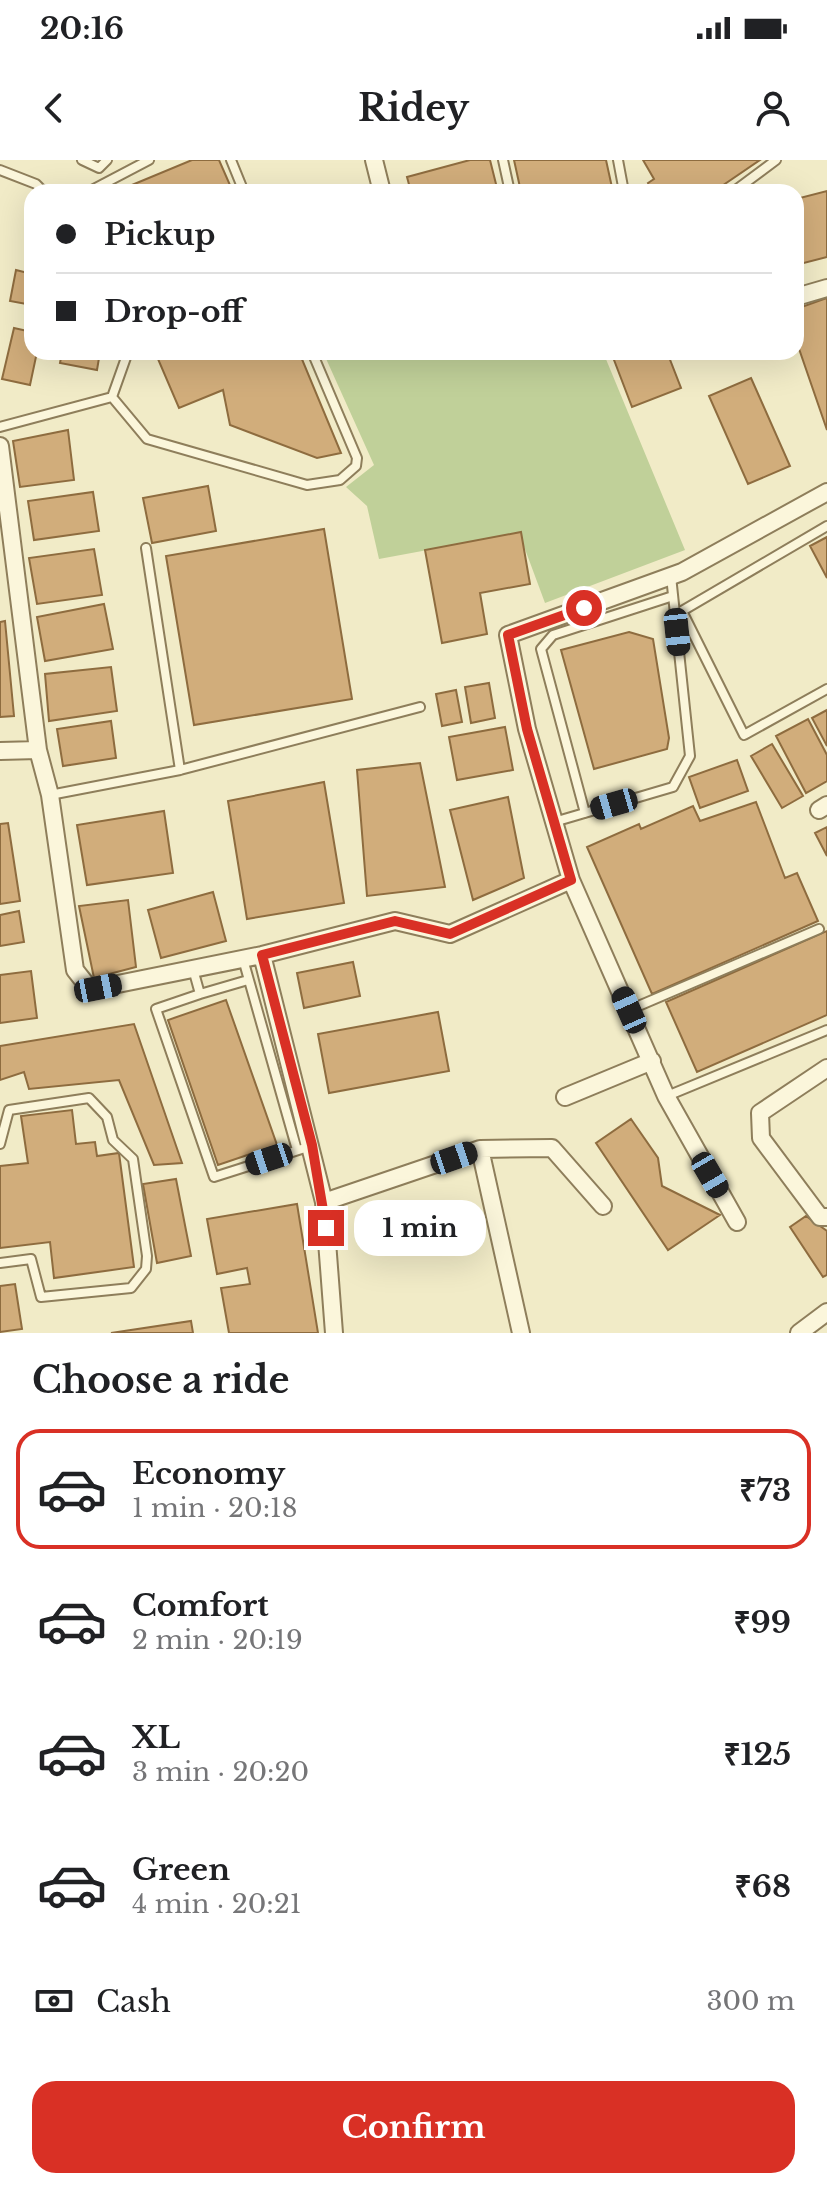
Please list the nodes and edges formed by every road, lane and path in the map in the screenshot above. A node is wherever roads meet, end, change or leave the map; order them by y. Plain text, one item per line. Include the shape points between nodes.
1 (82, 160) edge
2 (107, 160) edge
3 (149, 160) edge
4 (231, 160) edge
5 (374, 160) edge
6 (503, 160) edge
7 (618, 160) edge
8 (776, 160) edge
9 (0, 170) edge
10 (36, 184) edge
11 (103, 184) edge
12 (241, 184) edge
13 (380, 184) edge
14 (508, 184) edge
15 (622, 184) edge
16 (744, 184) edge
17 (827, 288) edge
18 (804, 295) edge
19 (125, 360) edge
20 (315, 360) edge
21 (112, 397) junction
22 (0, 427) edge
23 (0, 446) edge
24 (827, 492) edge
25 (827, 526) edge
26 (146, 548) dead end
27 (671, 576) junction
28 (673, 596) junction
29 (827, 689) edge
30 (420, 707) dead end
31 (38, 750) junction
32 (0, 751) edge
33 (180, 770) junction
34 (50, 795) junction
35 (585, 813) junction
36 (554, 822) junction
37 (571, 880) junction
38 (819, 929) dead end
39 (262, 955) junction
40 (243, 959) junction
41 (193, 969) junction
42 (248, 980) junction
43 (200, 994) junction
44 (629, 1010) junction
45 (827, 1030) edge
46 (652, 1061) junction
47 (827, 1068) edge
48 (666, 1096) junction
49 (565, 1097) dead end
50 (0, 1144) edge
51 (304, 1147) junction
52 (480, 1149) junction
53 (324, 1202) junction
54 (603, 1206) dead end
55 (827, 1217) edge
56 (737, 1222) dead end
57 (0, 1263) edge
58 (827, 1312) edge
59 (334, 1333) edge
60 (521, 1333) edge
61 (799, 1333) edge

1 - 2 lane via 99,168
3 - 11 lane
4 - 12 lane
5 - 13 street
6 - 14 lane
7 - 15 lane
8 - 16 lane
9 - 10 lane
17 - 18 street
19 - 21 lane
20 - 21 lane via 357,458 356,466 340,480 307,485 147,439
21 - 22 lane
23 - 31 street
24 - 27 street
25 - 29 lane via 682,611 744,735
26 - 33 lane
27 - 28 lane
27 - 36 street via 508,635 527,729
28 - 35 lane via 690,756 673,787
28 - 35 lane via 553,635 541,649
30 - 33 lane
31 - 32 street
31 - 34 street
33 - 34 lane
34 - 41 street via 75,970 86,984 98,988
35 - 36 lane
36 - 37 street
37 - 39 street via 450,934 395,921
37 - 44 street
38 - 44 lane
39 - 40 street
39 - 51 street
40 - 41 street
40 - 42 lane
41 - 43 lane
42 - 43 lane
42 - 51 lane
43 - 51 lane via 156,1009 214,1177
44 - 46 street
45 - 48 lane
46 - 48 street
46 - 49 street
47 - 55 street via 760,1113 761,1138 820,1217
48 - 56 street
50 - 57 lane via 9,1110 89,1098 100,1105 113,1140 133,1159 147,1256 146,1269 131,1288 41,1297 31,1259
51 - 53 street
52 - 53 street
52 - 54 street via 552,1148
52 - 60 street
53 - 59 street
58 - 61 street

